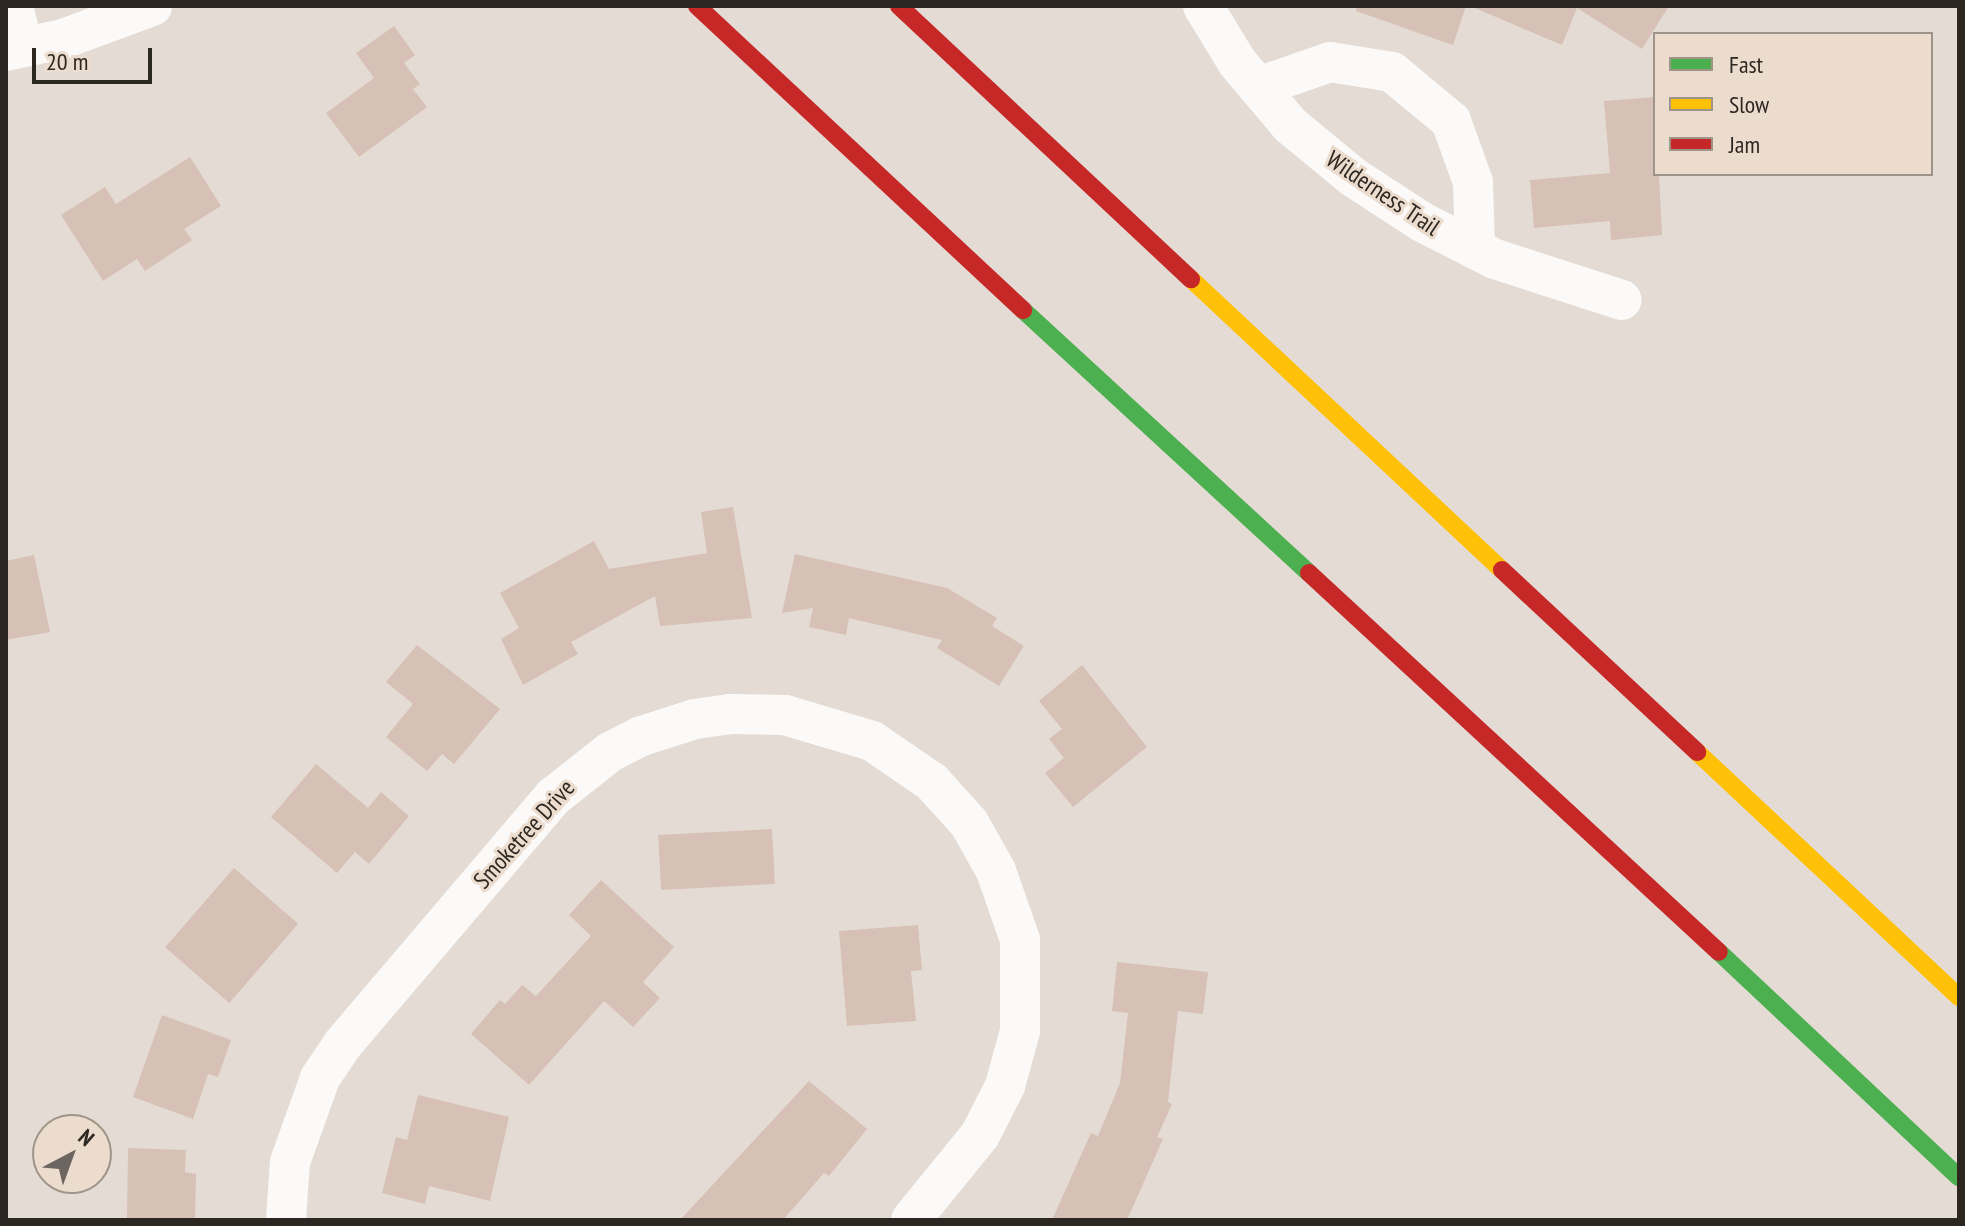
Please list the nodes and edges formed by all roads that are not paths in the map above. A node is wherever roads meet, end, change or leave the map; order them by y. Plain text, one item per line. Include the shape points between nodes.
1 (13, 6) edge
2 (152, 6) edge
3 (697, 6) edge
4 (899, 6) edge
5 (1203, 6) edge
6 (15, 49) edge
7 (1258, 87) junction
8 (1475, 249) junction
9 (1622, 300) dead end
10 (1959, 997) edge
11 (1959, 1177) edge
12 (286, 1220) edge
13 (911, 1220) edge

1 - 6 street
2 - 6 street via 100,27
3 - 11 highway via 1204,479 1445,694
4 - 10 highway
5 - 7 street, Wilderness Trail
7 - 8 street, Wilderness Trail via 1290,125 1353,177
7 - 8 street via 1330,62 1392,72 1451,121 1473,182
8 - 9 street, Wilderness Trail via 1572,287
12 - 13 street, Smoketree Drive via 290,1162 320,1078 342,1045 553,797 610,752 695,719 785,715 872,741 932,782 969,823 996,871 1020,940 1020,1031 1005,1086 980,1135

